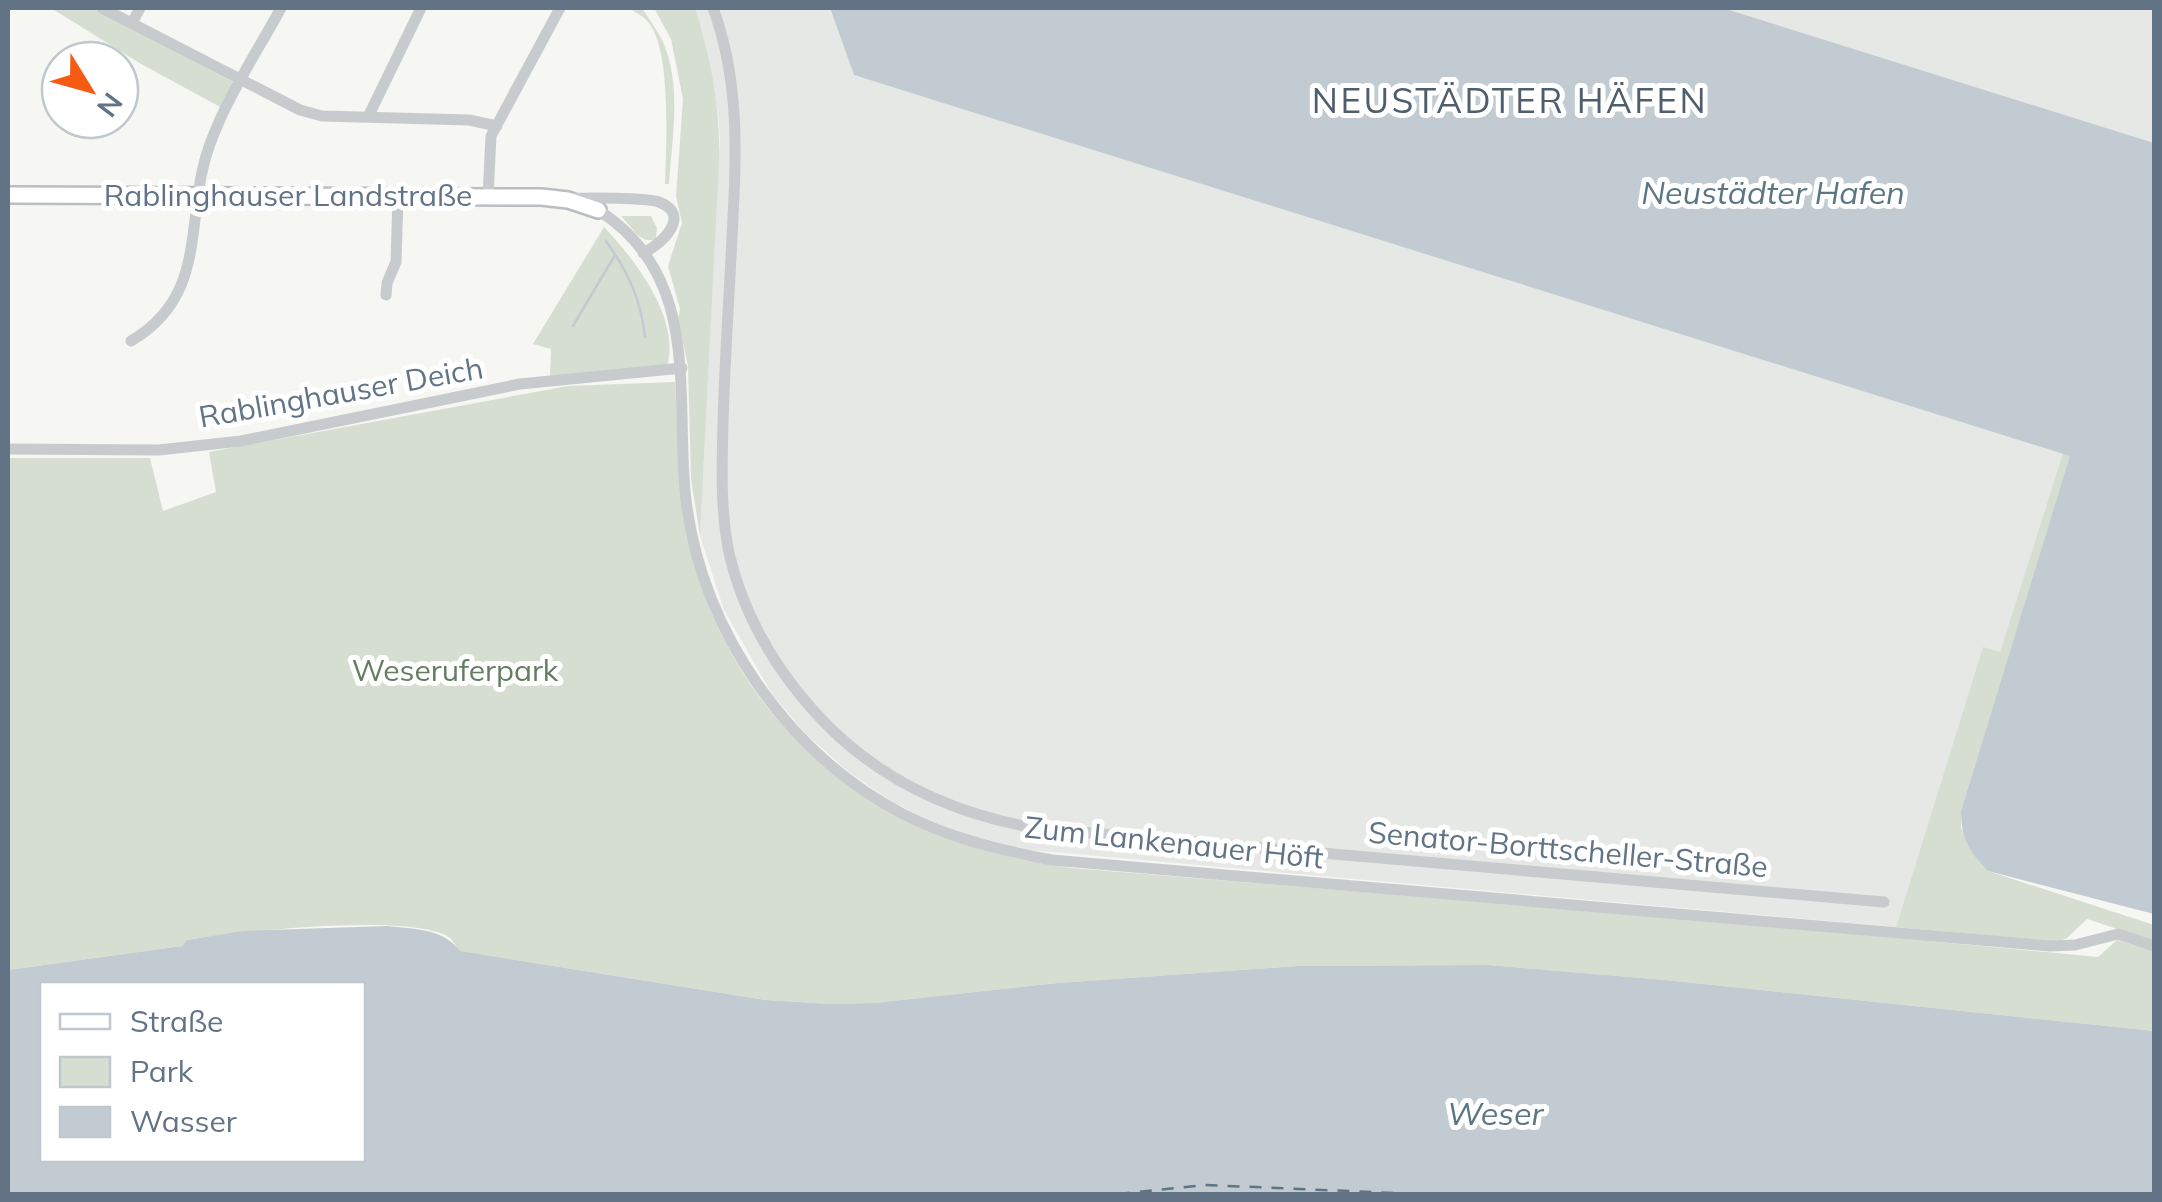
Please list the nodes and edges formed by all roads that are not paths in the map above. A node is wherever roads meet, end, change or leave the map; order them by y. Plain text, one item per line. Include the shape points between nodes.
1 (102, 8) edge
2 (140, 8) edge
3 (281, 8) edge
4 (422, 8) edge
5 (560, 8) edge
6 (713, 8) edge
7 (132, 23) junction
8 (242, 81) junction
9 (368, 117) junction
10 (497, 126) junction
11 (8, 195) edge
12 (196, 196) junction
13 (398, 197) junction
14 (488, 197) junction
15 (568, 200) junction
16 (598, 210) joint
17 (643, 253) junction
18 (386, 295) dead end
19 (131, 341) dead end
20 (682, 368) junction
21 (8, 449) edge
22 (1884, 902) dead end
23 (2154, 946) edge

1 - 7 street
2 - 7 street
3 - 8 street
4 - 9 street
5 - 10 street
6 - 22 street, Senator-Borttscheller-Straße via 737,131 721,482 730,558 780,668 821,719 871,764 952,806 1035,828
7 - 8 street
8 - 9 street via 300,110
8 - 12 street via 212,140
9 - 10 street
10 - 14 street
11 - 12 street, Rablinghauser Landstraße
12 - 13 street, Rablinghauser Landstraße
12 - 19 street via 192,256 180,298
13 - 14 street, Rablinghauser Landstraße
13 - 18 street via 396,262
14 - 15 street, Rablinghauser Landstraße
15 - 16 street, Rablinghauser Landstraße
15 - 17 street, Rablinghauser Landstraße via 664,205 671,212 669,238
16 - 17 street, Zum Lankenauer Höft
17 - 20 street, Zum Lankenauer Höft via 667,299
20 - 21 street, Rablinghauser Deich via 520,384 240,441 159,450
20 - 23 street, Zum Lankenauer Höft via 686,500 701,570 736,650 786,722 830,765 931,827 988,848 1052,860 2050,946 2118,934

